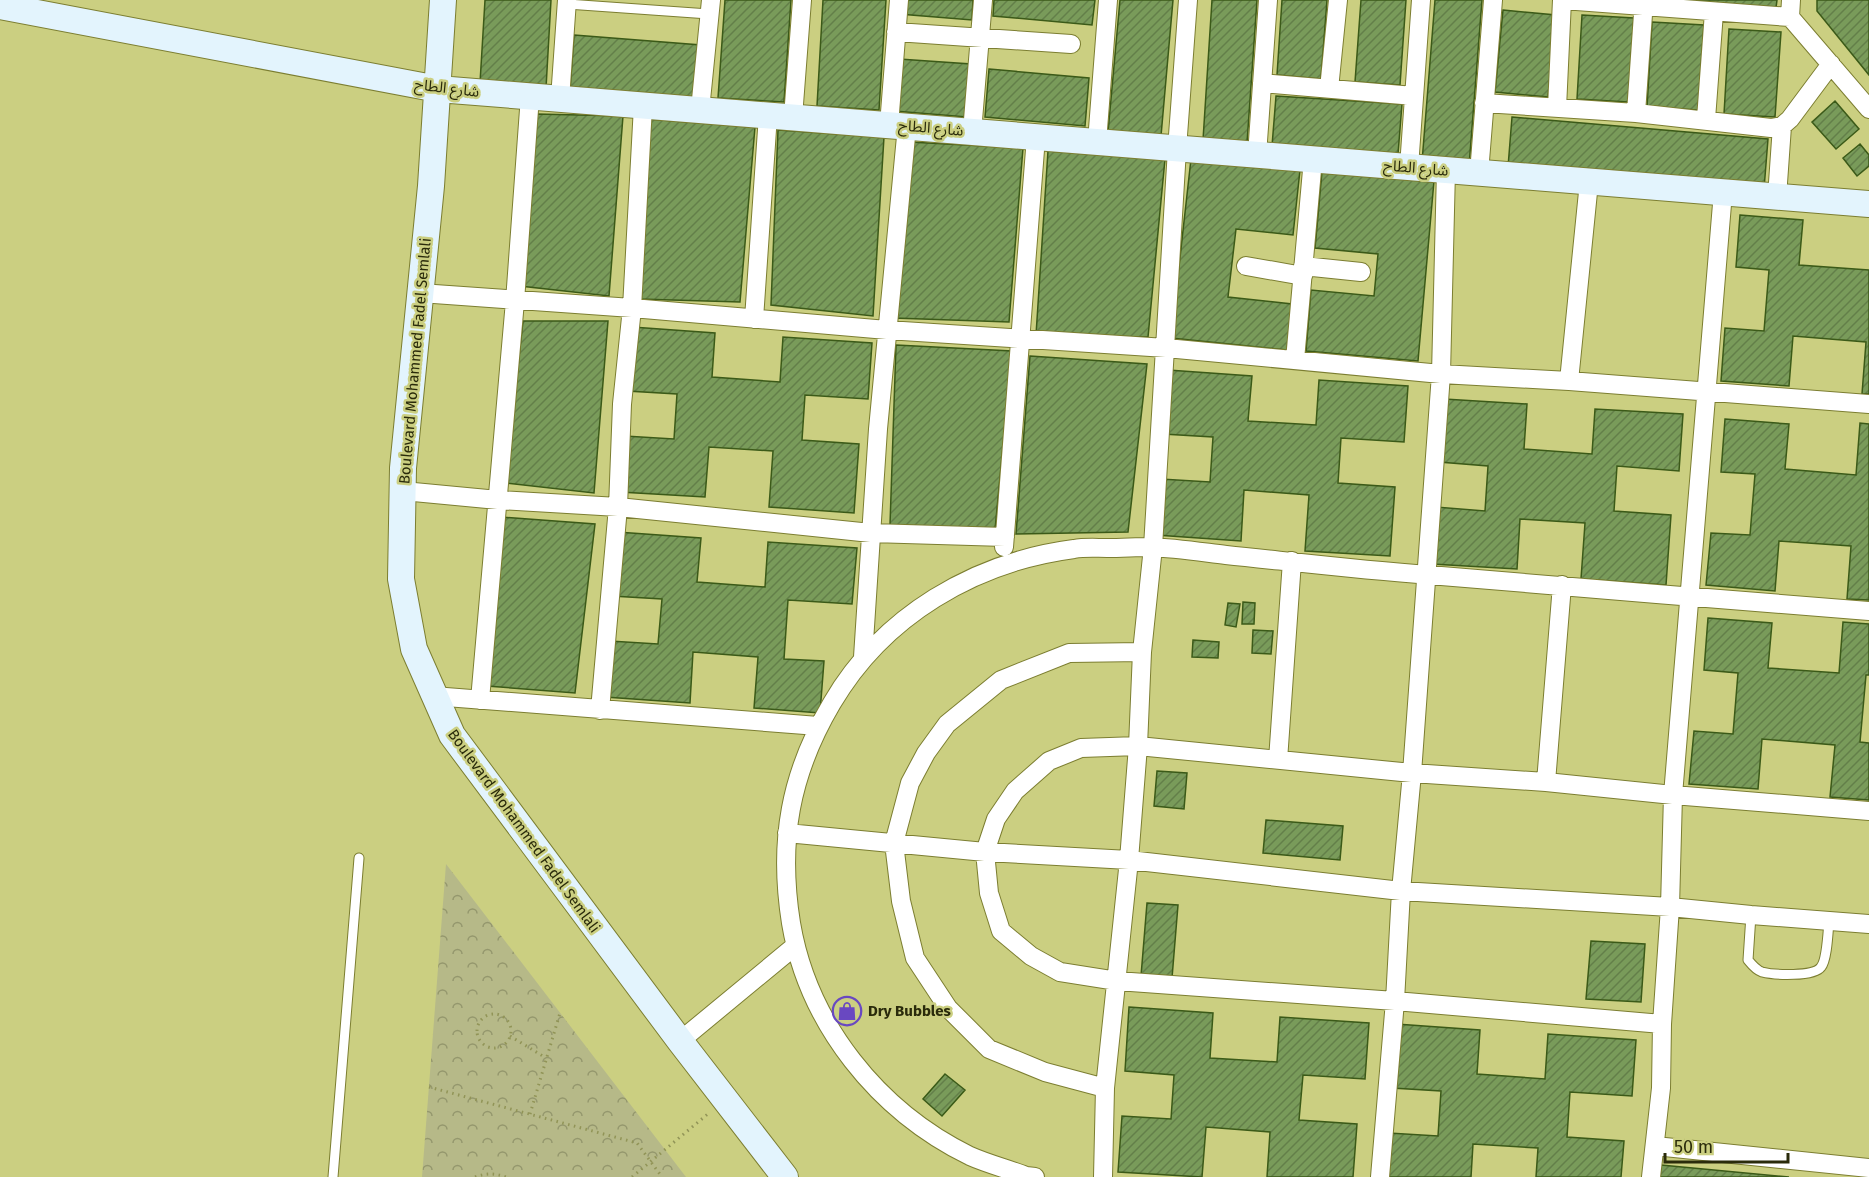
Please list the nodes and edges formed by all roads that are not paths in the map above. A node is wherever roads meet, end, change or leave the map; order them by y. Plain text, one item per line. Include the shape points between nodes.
1 (443, 0) edge
2 (802, 0) edge
3 (899, 0) edge
4 (982, 0) edge
5 (1108, 0) edge
6 (1188, 0) edge
7 (1268, 0) edge
8 (1338, 0) edge
9 (1421, 0) edge
10 (1493, 0) edge
11 (1563, 0) edge
12 (567, 2) edge
13 (1643, 3) edge
14 (0, 6) edge
15 (710, 7) edge
16 (1791, 8) edge
17 (1714, 12) junction
18 (896, 32) junction
19 (980, 38) junction
20 (1071, 44) dead end
21 (1831, 64) junction
22 (1262, 83) junction
23 (438, 89) junction
24 (1329, 89) junction
25 (530, 96) junction
26 (1414, 96) junction
27 (560, 99) junction
28 (1485, 103) junction
29 (643, 106) junction
30 (1557, 108) junction
31 (1869, 108) edge
32 (700, 110) junction
33 (1636, 113) junction
34 (781, 116) junction
35 (1706, 119) junction
36 (898, 125) junction
37 (1782, 126) junction
38 (972, 132) junction
39 (1036, 137) junction
40 (1096, 142) junction
41 (1177, 148) junction
42 (1257, 155) junction
43 (1313, 159) junction
44 (1409, 167) junction
45 (1446, 170) junction
46 (1479, 172) junction
47 (1589, 182) junction
48 (1723, 192) junction
49 (1777, 196) junction
50 (1869, 204) edge
51 (1246, 266) dead end
52 (1303, 271) junction
53 (1361, 272) dead end
54 (420, 293) junction
55 (515, 301) junction
56 (632, 308) junction
57 (754, 319) junction
58 (887, 330) junction
59 (1020, 339) junction
60 (1166, 348) junction
61 (1295, 360) junction
62 (1441, 374) junction
63 (1569, 381) junction
64 (1706, 392) junction
65 (1869, 404) edge
66 (403, 491) junction
67 (498, 500) junction
68 (618, 507) junction
69 (872, 533) junction
70 (1005, 537) junction
71 (1154, 547) junction
72 (1292, 561) junction
73 (1003, 564) junction
74 (1426, 575) junction
75 (1562, 585) junction
76 (1689, 596) junction
77 (1869, 611) edge
78 (1142, 652) junction
79 (863, 657) junction
80 (433, 696) junction
81 (480, 700) junction
82 (600, 710) junction
83 (818, 726) junction
84 (1138, 746) junction
85 (1278, 760) junction
86 (1412, 773) junction
87 (1546, 782) junction
88 (1673, 795) junction
89 (1869, 810) edge
90 (787, 833) junction
91 (894, 843) junction
92 (985, 852) junction
93 (359, 858) dead end
94 (1129, 860) junction
95 (1401, 891) junction
96 (1670, 907) junction
97 (1751, 915) junction
98 (1829, 921) junction
99 (1869, 924) edge
100 (795, 946) junction
101 (1117, 981) junction
102 (1395, 1001) junction
103 (1662, 1024) junction
104 (680, 1041) junction
105 (1105, 1088) junction
106 (1655, 1146) junction
107 (1869, 1168) edge
108 (333, 1177) edge
109 (785, 1177) edge
110 (1029, 1177) edge
111 (1103, 1177) edge
112 (1380, 1177) edge
113 (1651, 1177) edge

1 - 23 street, Boulevard Mohammed Fadel Semlali
2 - 34 street
3 - 18 street
4 - 19 street
5 - 40 street
6 - 41 street
7 - 22 street
8 - 24 street
9 - 26 street
10 - 28 street
11 - 13 street
11 - 30 street
12 - 15 lane
12 - 27 street
13 - 17 street
13 - 33 street
14 - 23 street, شارع الطاح
15 - 32 street
16 - 17 street
16 - 21 street
17 - 35 street
18 - 19 street
18 - 36 street
19 - 20 street
19 - 38 street
21 - 31 street
21 - 37 street
22 - 24 street
22 - 42 street
23 - 25 street, شارع الطاح
23 - 54 street, Boulevard Mohammed Fadel Semlali
24 - 26 street
25 - 27 street, شارع الطاح
25 - 55 street
26 - 44 street
27 - 29 street, شارع الطاح
28 - 30 street
28 - 46 street
29 - 32 street, شارع الطاح
29 - 56 street
30 - 33 street
32 - 34 street, شارع الطاح
33 - 35 street
34 - 36 street, شارع الطاح
34 - 57 street
35 - 37 street
36 - 38 street, شارع الطاح
36 - 58 street
37 - 49 street
38 - 39 street, شارع الطاح
39 - 40 street, شارع الطاح
39 - 59 street
40 - 41 street, شارع الطاح
41 - 42 street, شارع الطاح
41 - 60 street
42 - 43 street, شارع الطاح
43 - 44 street, شارع الطاح
43 - 52 street
44 - 45 street, شارع الطاح
45 - 46 street, شارع الطاح
45 - 62 street
46 - 47 street, شارع الطاح
47 - 48 street, شارع الطاح
47 - 63 street
48 - 49 street, شارع الطاح
48 - 64 street
49 - 50 street, شارع الطاح
51 - 52 street
52 - 53 street
52 - 61 street
54 - 55 street
54 - 66 street, Boulevard Mohammed Fadel Semlali
55 - 56 street
55 - 67 street
56 - 57 street
56 - 68 street via 622,404
57 - 58 street
58 - 59 street
58 - 69 street
59 - 60 street
59 - 70 street
60 - 61 street
60 - 71 street
61 - 62 street
62 - 63 street
62 - 74 street
63 - 64 street
64 - 65 street
64 - 76 street
66 - 67 street
66 - 80 street, Boulevard Mohammed Fadel Semlali via 401,579 414,649
67 - 68 street
67 - 81 street
68 - 69 street
68 - 82 street
69 - 70 street
69 - 79 street
70 - 73 street
71 - 72 street
71 - 73 street via 1075,548
71 - 78 street
72 - 74 street
72 - 85 street
73 - 79 street via 957,584 914,610
74 - 75 street
74 - 86 street
75 - 76 street
75 - 87 street
76 - 77 street
76 - 88 street
78 - 84 street
78 - 91 street via 1069,653 1001,680 947,724 926,753 910,783
79 - 83 street
80 - 81 street
80 - 104 street, Boulevard Mohammed Fadel Semlali via 459,745
81 - 82 street
82 - 83 street
83 - 90 street via 797,778
84 - 85 street
84 - 92 street via 1082,748 1049,761 1015,791 996,819
84 - 94 street
85 - 86 street
86 - 87 street
86 - 95 street
87 - 88 street
88 - 89 street
88 - 96 street
90 - 91 street
90 - 100 street via 786,890
91 - 92 street
91 - 105 street via 901,901 915,958 948,1008 988,1049 1045,1072
92 - 94 street
92 - 101 street via 990,893 1001,931 1031,956 1060,972
93 - 108 lane
94 - 95 street
94 - 101 street
95 - 96 street
95 - 102 street
96 - 97 street
96 - 103 street
97 - 98 street
97 - 98 lane via 1748,960 1761,972 1816,972 1823,966
98 - 99 street
100 - 104 street
100 - 110 street via 814,999 842,1049 879,1092 932,1135 972,1157
101 - 102 street
101 - 105 street
102 - 103 street
102 - 112 street
103 - 106 street
104 - 109 street, Boulevard Mohammed Fadel Semlali
105 - 111 street
106 - 107 street
106 - 113 street

